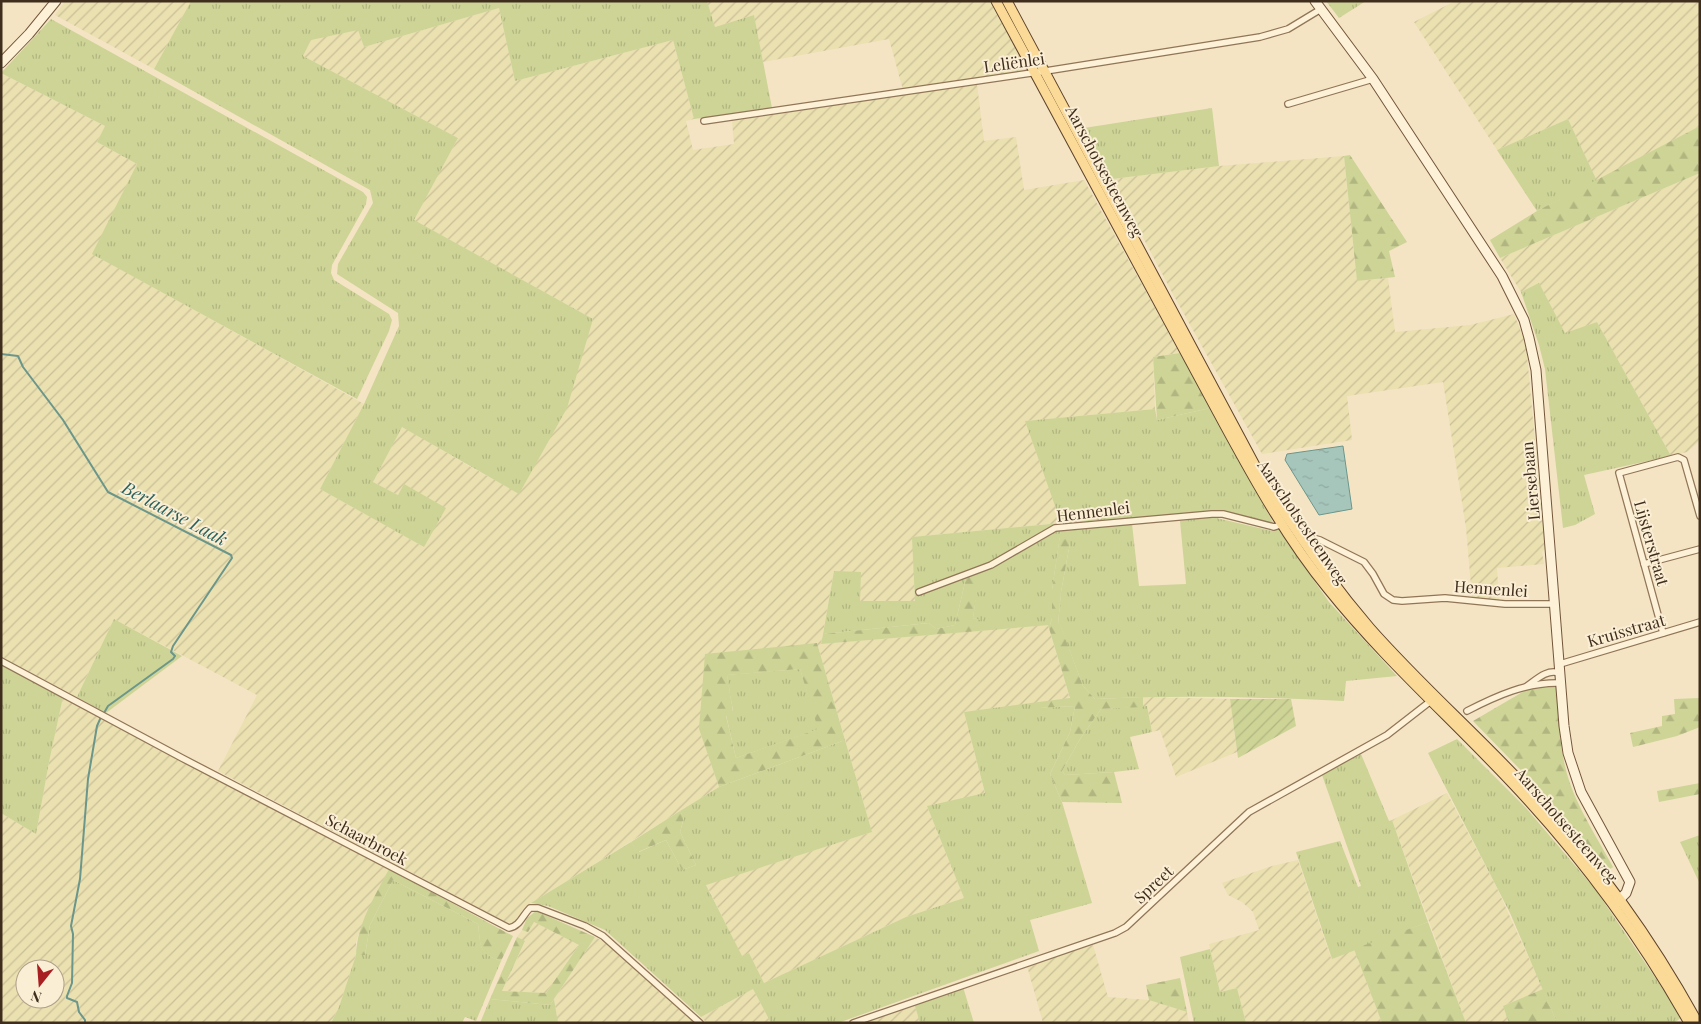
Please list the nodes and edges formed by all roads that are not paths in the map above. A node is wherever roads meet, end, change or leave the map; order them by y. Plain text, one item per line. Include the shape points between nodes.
1 (56, 1) edge
2 (996, 1) edge
3 (1007, 1) edge
4 (1315, 1) edge
5 (1322, 9) junction
6 (1, 63) edge
7 (1039, 72) junction
8 (1373, 79) junction
9 (1288, 104) dead end
10 (704, 121) dead end
11 (1700, 516) edge
12 (1283, 524) junction
13 (1302, 540) junction
14 (1700, 549) edge
15 (1644, 564) junction
16 (919, 592) dead end
17 (1555, 604) junction
18 (1700, 622) edge
19 (1663, 633) junction
20 (1, 661) edge
21 (1560, 673) junction
22 (1527, 686) junction
23 (1434, 699) junction
24 (1467, 711) dead end
25 (1617, 902) junction
26 (1650, 950) junction
27 (700, 1023) edge
28 (853, 1023) edge
29 (1689, 1023) edge
30 (1698, 1023) edge

1 - 6 street
2 - 7 main road, Aarschotsesteenweg
3 - 7 main road, Aarschotsesteenweg
4 - 5 street, Liersebaan
5 - 7 street, Leliënlei via 1294,27 1274,34
5 - 8 street, Liersebaan
7 - 10 street, Leliënlei
7 - 12 main road, Aarschotsesteenweg via 1252,476
7 - 13 main road, Aarschotsesteenweg via 1256,467
8 - 9 street
8 - 17 street, Liersebaan via 1502,276 1524,320 1536,370
11 - 15 street, Lijsterstraat via 1684,460 1678,457 1619,473
12 - 16 street, Hennenlei via 1274,527 1212,514 1055,528 991,565
12 - 23 main road, Aarschotsesteenweg via 1327,588 1385,656
13 - 17 street, Hennenlei via 1320,540 1360,559 1368,566 1384,594 1393,600 1445,598 1505,604
13 - 23 main road, Aarschotsesteenweg via 1372,629
14 - 15 street
15 - 19 street, Lijsterstraat
17 - 21 street, Liersebaan
18 - 19 street, Kruisstraat
19 - 21 street, Kruisstraat
20 - 27 street, Schaarbroek via 508,928 519,924 530,908 538,908 595,931
21 - 22 street
21 - 22 street via 1549,672
21 - 25 street, Liersebaan via 1564,726 1574,776 1630,882 1626,893
22 - 24 street via 1494,697
23 - 25 main road, Aarschotsesteenweg
23 - 28 street, Spreet via 1387,735 1249,812 1126,927
25 - 26 main road, Aarschotsesteenweg
26 - 29 main road, Aarschotsesteenweg
26 - 30 main road, Aarschotsesteenweg

